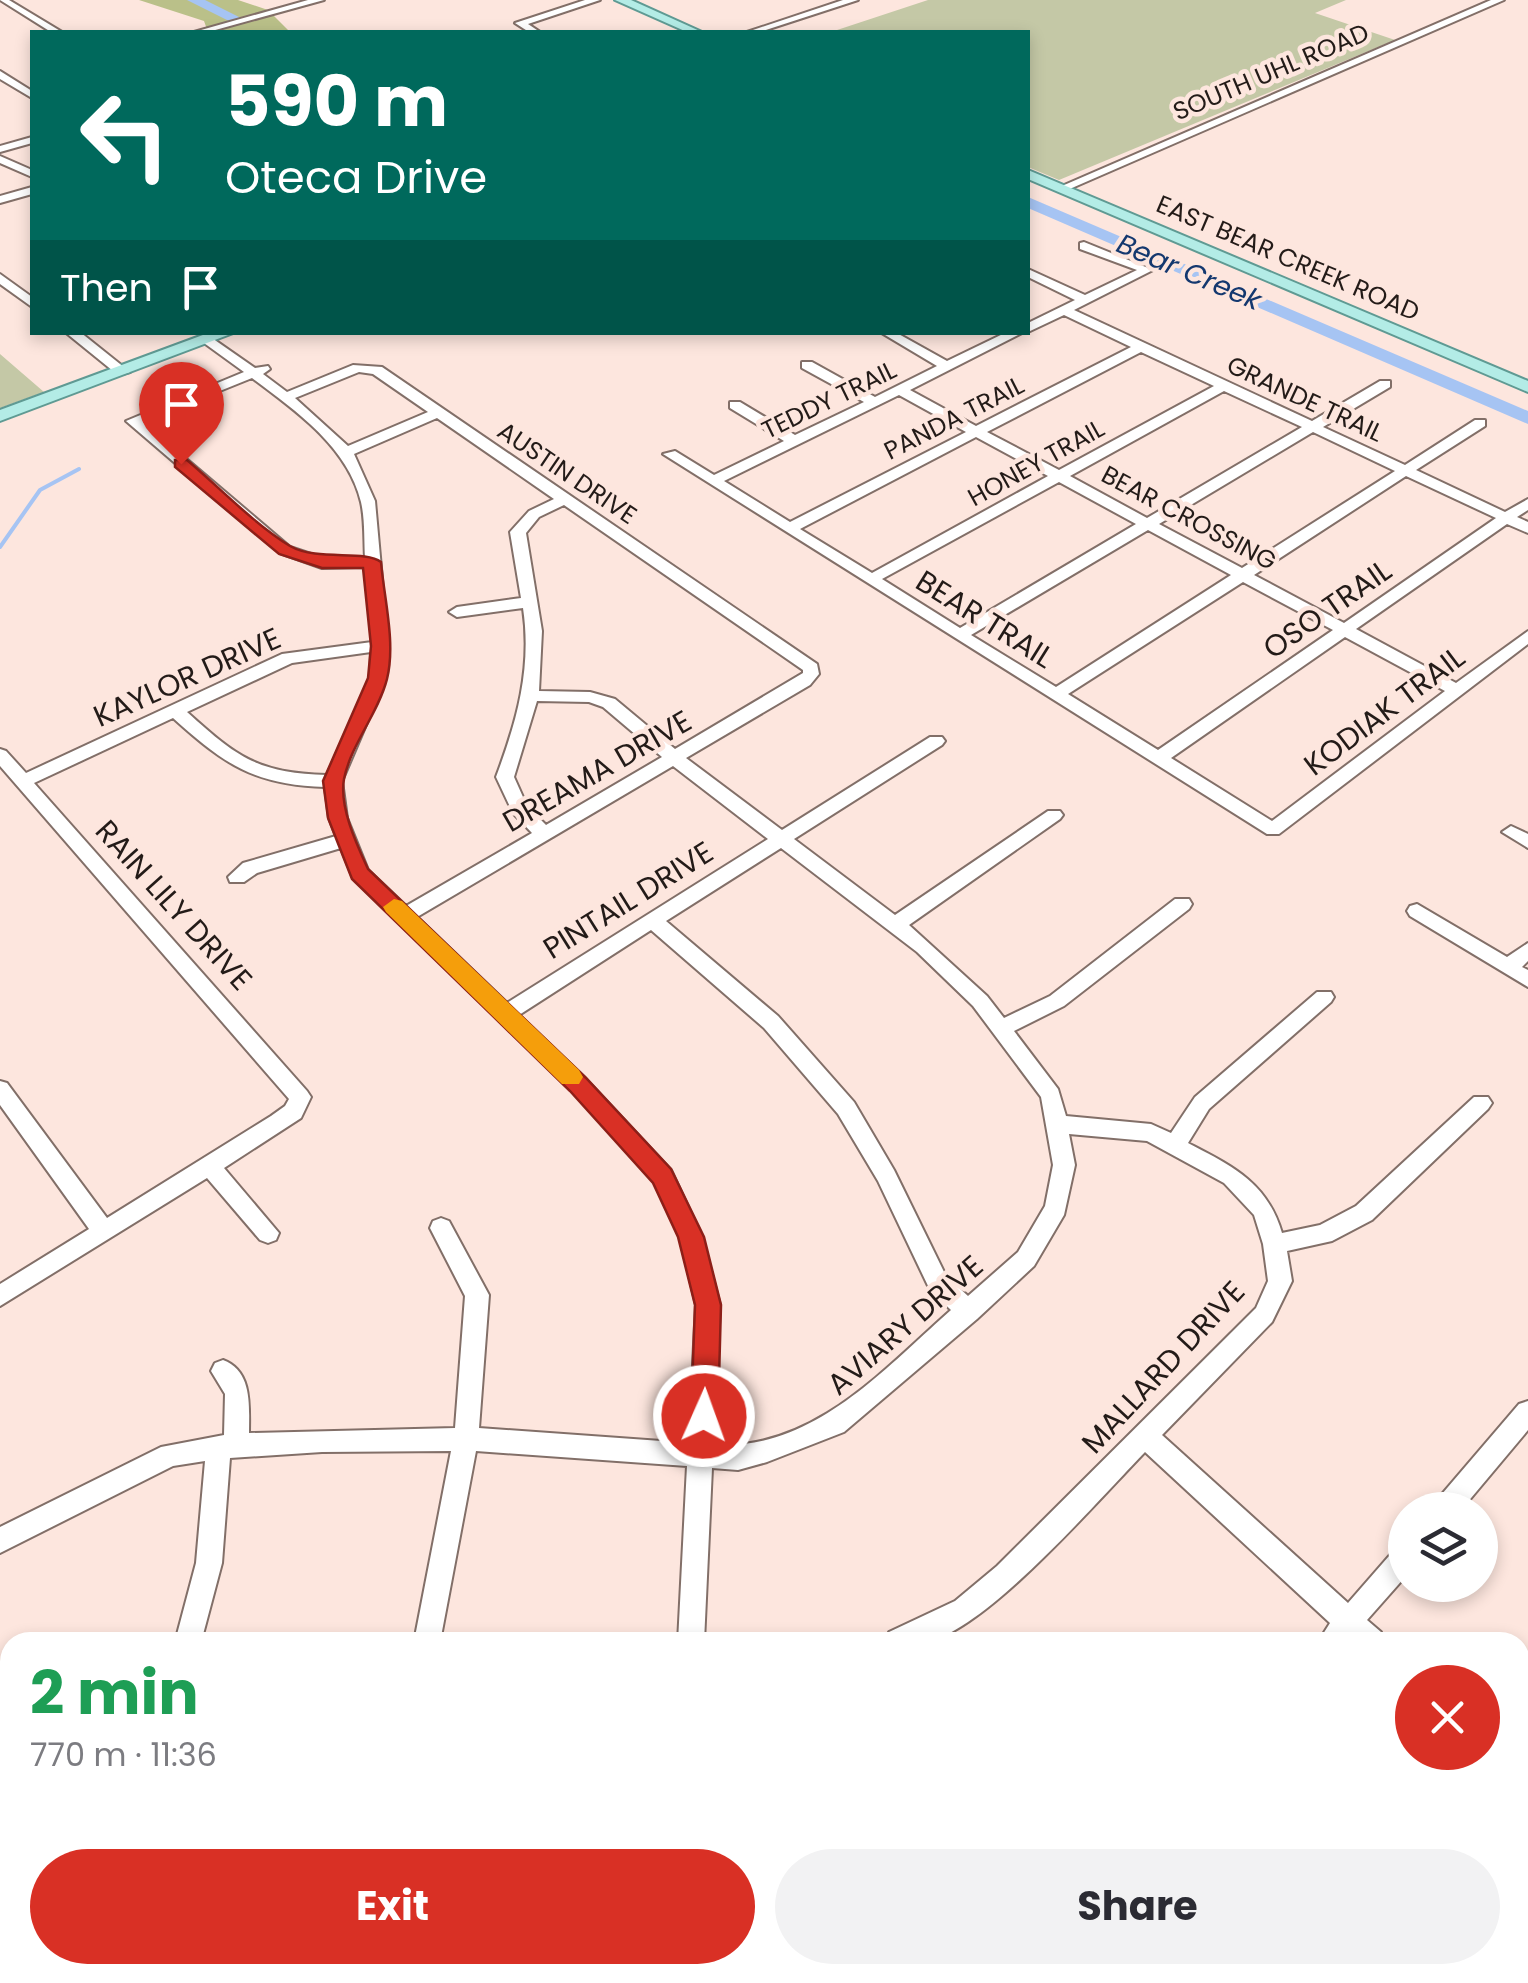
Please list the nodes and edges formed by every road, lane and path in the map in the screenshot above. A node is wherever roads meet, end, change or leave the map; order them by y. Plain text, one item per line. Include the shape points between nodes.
1 (2, 0) edge
2 (318, 0) edge
3 (595, 0) edge
4 (620, 0) edge
5 (853, 0) edge
6 (1470, 0) edge
7 (1499, 0) edge
8 (1487, 5) junction
9 (54, 30) edge
10 (207, 30) edge
11 (532, 30) edge
12 (691, 30) edge
13 (758, 30) edge
14 (0, 74) edge
15 (30, 93) edge
16 (30, 141) edge
17 (0, 149) edge
18 (0, 159) edge
19 (30, 173) edge
20 (1030, 175) edge
21 (1061, 189) junction
22 (30, 191) edge
23 (0, 200) edge
24 (1084, 246) dead end
25 (1030, 274) edge
26 (0, 278) edge
27 (1085, 300) junction
28 (30, 301) edge
29 (1063, 310) junction
30 (1030, 327) edge
31 (81, 335) edge
32 (888, 335) edge
33 (1012, 335) edge
34 (219, 336) edge
35 (1140, 348) junction
36 (807, 365) dead end
37 (948, 366) junction
38 (260, 370) junction
39 (123, 372) junction
40 (1386, 384) dead end
41 (1223, 386) junction
42 (1528, 388) edge
43 (899, 390) junction
44 (286, 398) junction
45 (875, 402) junction
46 (735, 405) dead end
47 (439, 412) junction
48 (0, 416) edge
49 (1480, 423) dead end
50 (1311, 427) junction
51 (976, 432) junction
52 (795, 441) junction
53 (346, 452) junction
54 (670, 454) dead end
55 (1405, 470) junction
56 (1060, 476) junction
57 (714, 481) junction
58 (565, 499) junction
59 (1528, 504) edge
60 (1506, 518) junction
61 (1148, 524) junction
62 (788, 528) junction
63 (1528, 528) edge
64 (372, 562) junction
65 (1242, 575) junction
66 (870, 580) junction
67 (529, 602) junction
68 (457, 612) dead end
69 (1344, 630) junction
70 (959, 635) junction
71 (1528, 636) edge
72 (380, 646) junction
73 (811, 668) joint
74 (1456, 690) junction
75 (532, 696) junction
76 (1054, 696) junction
77 (176, 711) junction
78 (936, 741) dead end
79 (0, 755) edge
80 (674, 758) junction
81 (1157, 759) junction
82 (23, 781) junction
83 (333, 781) junction
84 (1054, 816) dead end
85 (1272, 830) joint
86 (544, 834) junction
87 (783, 838) junction
88 (346, 840) junction
89 (238, 877) dead end
90 (1182, 904) dead end
91 (1416, 911) dead end
92 (404, 916) junction
93 (653, 920) junction
94 (895, 924) junction
95 (1528, 950) edge
96 (1508, 968) junction
97 (1528, 980) edge
98 (1324, 998) dead end
99 (506, 1013) junction
100 (1002, 1028) junction
101 (0, 1089) edge
102 (1481, 1103) dead end
103 (1058, 1124) junction
104 (1174, 1145) junction
105 (209, 1166) junction
106 (441, 1228) dead end
107 (104, 1231) junction
108 (268, 1233) dead end
109 (1274, 1244) junction
110 (0, 1296) edge
111 (968, 1312) junction
112 (223, 1372) dead end
113 (1528, 1412) edge
114 (1147, 1437) junction
115 (466, 1439) junction
116 (227, 1447) junction
117 (703, 1453) junction
118 (1460, 1492) edge
119 (0, 1540) edge
120 (1388, 1577) edge
121 (191, 1632) edge
122 (430, 1632) edge
123 (692, 1632) edge
124 (919, 1632) edge
125 (1340, 1632) edge

1 - 9 street
2 - 10 street
3 - 11 street via 520,23
4 - 12 main road
5 - 13 street
6 - 8 street
7 - 8 street, SOUTH UHL ROAD
8 - 21 street, SOUTH UHL ROAD
14 - 15 street
16 - 17 street
18 - 19 street
20 - 21 main road, EAST BEAR CREEK ROAD
21 - 42 main road, EAST BEAR CREEK ROAD
22 - 23 street
24 - 27 street via 1148,270
25 - 27 street
26 - 28 street
27 - 29 street
29 - 30 street
29 - 35 street, GRANDE TRAIL
31 - 39 street
32 - 37 street
33 - 37 street, TEDDY TRAIL
34 - 38 street
34 - 39 main road
35 - 41 street, GRANDE TRAIL
35 - 51 street, PANDA TRAIL
36 - 45 street
37 - 43 street, TEDDY TRAIL
38 - 44 street
38 - 64 street via 133,421 285,550 322,563
39 - 48 main road
40 - 50 street
41 - 50 street, GRANDE TRAIL
41 - 56 street, HONEY TRAIL
43 - 45 street, TEDDY TRAIL
43 - 51 street, BEAR CROSSING
44 - 47 street, AUSTIN DRIVE via 368,367
44 - 53 street
45 - 52 street, TEDDY TRAIL
46 - 52 street
47 - 53 street
47 - 58 street, AUSTIN DRIVE
49 - 55 street
50 - 55 street, GRANDE TRAIL
50 - 61 street
51 - 56 street, BEAR CROSSING
51 - 62 street, PANDA TRAIL
52 - 57 street, TEDDY TRAIL
53 - 64 street via 368,501
54 - 57 street, BEAR TRAIL
55 - 60 street, GRANDE TRAIL
55 - 65 street
56 - 61 street, BEAR CROSSING
56 - 66 street, HONEY TRAIL
57 - 62 street, BEAR TRAIL
58 - 67 street via 534,514 518,532
58 - 73 street, AUSTIN DRIVE
59 - 60 street, OSO TRAIL
60 - 63 street, GRANDE TRAIL
60 - 69 street, OSO TRAIL
61 - 65 street, BEAR CROSSING
61 - 70 street
62 - 66 street, BEAR TRAIL
64 - 72 street
65 - 69 street, BEAR CROSSING
65 - 76 street
66 - 70 street, BEAR TRAIL
67 - 68 street
67 - 75 street via 536,650
69 - 74 street, BEAR CROSSING
69 - 81 street, OSO TRAIL
70 - 76 street, BEAR TRAIL
71 - 74 street, KODIAK TRAIL
72 - 77 street, KAYLOR DRIVE via 288,658
72 - 83 street via 378,678
73 - 80 street, DREAMA DRIVE via 804,681
74 - 85 street, KODIAK TRAIL
75 - 80 street, AVIARY DRIVE via 609,703
75 - 86 street via 505,777 519,810
76 - 81 street, BEAR TRAIL
77 - 82 street, KAYLOR DRIVE
77 - 83 street via 237,766 288,781
78 - 87 street, PINTAIL DRIVE
79 - 82 street, RAIN LILY DRIVE
80 - 86 street, DREAMA DRIVE
80 - 87 street, AVIARY DRIVE
81 - 85 street, BEAR TRAIL
82 - 105 street, RAIN LILY DRIVE via 300,1096 294,1112
83 - 88 street
84 - 94 street
86 - 92 street, DREAMA DRIVE
87 - 93 street, PINTAIL DRIVE
87 - 94 street, AVIARY DRIVE
88 - 89 street
88 - 92 street via 360,873
90 - 100 street via 1058,1001
91 - 96 street
92 - 99 street
93 - 99 street, PINTAIL DRIVE
93 - 111 street via 770,1022 846,1108 938,1283
94 - 100 street, AVIARY DRIVE
95 - 96 street
96 - 97 street
98 - 104 street via 1202,1103
99 - 117 street via 662,1176 691,1237 708,1305
100 - 103 street, AVIARY DRIVE via 1051,1095
101 - 107 street
102 - 109 street via 1364,1213 1324,1234
103 - 104 street, MALLARD DRIVE via 1151,1133
103 - 111 street, AVIARY DRIVE via 1064,1165 1056,1208 1026,1259
104 - 109 street, MALLARD DRIVE via 1232,1178 1264,1210
105 - 107 street
105 - 108 street
106 - 115 street via 477,1296
107 - 110 street
109 - 114 street, MALLARD DRIVE via 1280,1281 1264,1315
111 - 117 street, AVIARY DRIVE via 827,1430 738,1458
112 - 116 street via 237,1392
113 - 118 street
114 - 124 street, MALLARD DRIVE via 1006,1576 964,1610
114 - 125 street
115 - 116 street, AVIARY DRIVE
115 - 117 street, AVIARY DRIVE
115 - 122 street
116 - 119 street, AVIARY DRIVE via 170,1455
116 - 121 street
117 - 123 street
120 - 125 street

